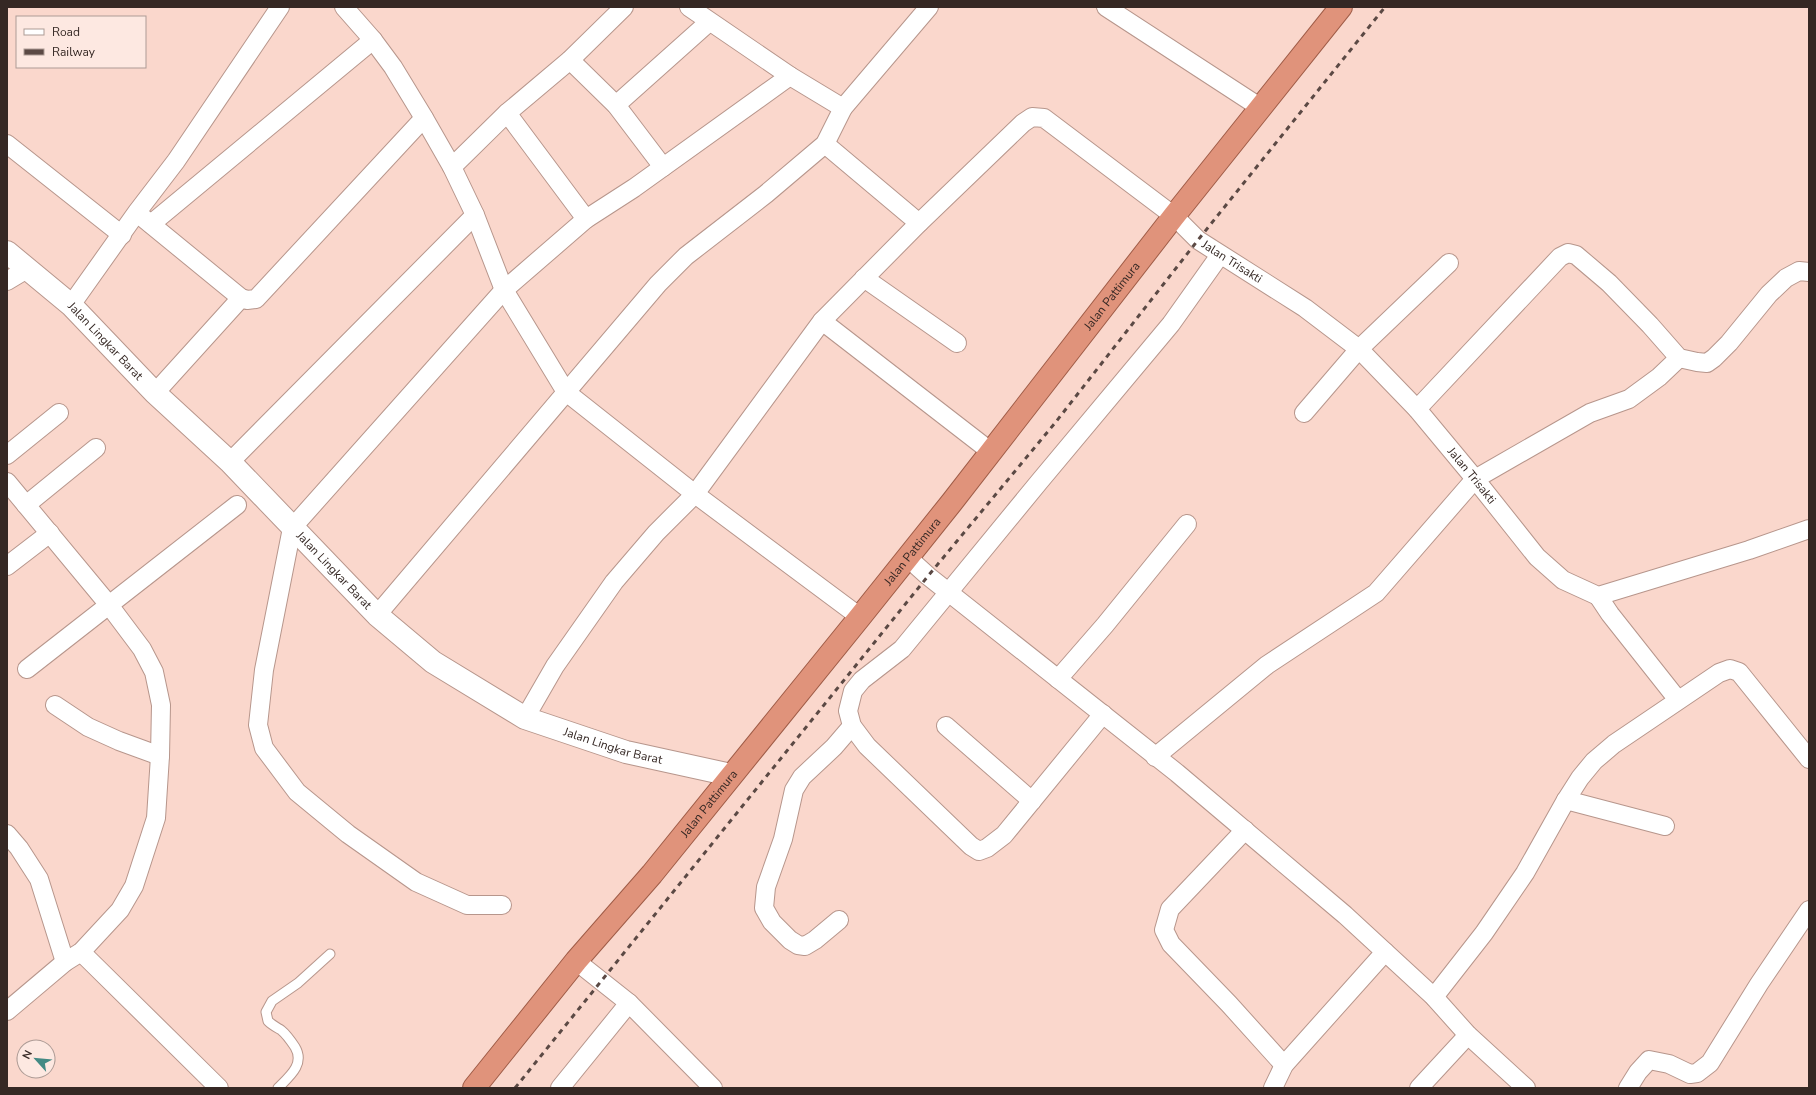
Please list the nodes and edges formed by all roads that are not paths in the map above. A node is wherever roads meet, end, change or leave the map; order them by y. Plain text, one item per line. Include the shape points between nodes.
1 (280, 7) edge
2 (344, 7) edge
3 (624, 7) edge
4 (689, 7) edge
5 (929, 7) edge
6 (1106, 7) edge
7 (1341, 7) edge
8 (709, 22) junction
9 (373, 40) junction
10 (570, 60) junction
11 (790, 76) junction
12 (616, 105) junction
13 (843, 108) junction
14 (1261, 108) junction
15 (507, 113) junction
16 (424, 118) junction
17 (7, 144) edge
18 (824, 144) junction
19 (452, 167) junction
20 (663, 167) junction
21 (137, 212) junction
22 (475, 215) junction
23 (1174, 216) junction
24 (586, 219) junction
25 (919, 223) junction
26 (151, 224) junction
27 (122, 235) junction
28 (7, 252) edge
29 (1220, 256) junction
30 (1449, 263) dead end
31 (1809, 272) edge
32 (16, 275) edge
33 (864, 278) junction
34 (504, 290) junction
35 (240, 298) junction
36 (71, 305) junction
37 (822, 321) junction
38 (957, 344) dead end
39 (1359, 350) junction
40 (1679, 358) junction
41 (566, 392) junction
42 (155, 393) junction
43 (1417, 409) junction
44 (1304, 413) dead end
45 (59, 414) dead end
46 (96, 448) dead end
47 (990, 451) junction
48 (7, 455) edge
49 (230, 462) junction
50 (1475, 479) junction
51 (7, 482) edge
52 (695, 494) junction
53 (26, 505) junction
54 (236, 505) dead end
55 (1187, 524) dead end
56 (292, 528) junction
57 (1809, 529) edge
58 (50, 533) junction
59 (907, 557) junction
60 (7, 566) edge
61 (950, 592) junction
62 (109, 605) junction
63 (1604, 605) junction
64 (377, 615) junction
65 (860, 617) junction
66 (27, 669) dead end
67 (1058, 679) junction
68 (1678, 700) junction
69 (55, 705) dead end
70 (1103, 714) junction
71 (524, 718) junction
72 (852, 726) junction
73 (946, 726) dead end
74 (160, 756) junction
75 (1155, 757) junction
76 (1809, 759) edge
77 (730, 775) junction
78 (1568, 798) junction
79 (1032, 801) junction
80 (1665, 826) dead end
81 (1245, 830) junction
82 (7, 834) edge
83 (502, 905) dead end
84 (1809, 910) edge
85 (839, 920) dead end
86 (81, 952) junction
87 (1385, 952) junction
88 (330, 954) dead end
89 (576, 961) junction
90 (65, 962) junction
91 (1434, 997) junction
92 (629, 1003) junction
93 (7, 1011) edge
94 (1468, 1035) junction
95 (1284, 1065) junction
96 (219, 1088) edge
97 (278, 1088) edge
98 (474, 1088) edge
99 (560, 1088) edge
100 (713, 1088) edge
101 (1273, 1088) edge
102 (1419, 1088) edge
103 (1526, 1088) edge
104 (1628, 1088) edge

1 - 21 street via 176,161
2 - 9 street
3 - 10 street
4 - 8 street
5 - 13 street
6 - 14 street
7 - 14 highway, Jalan Pattimura
8 - 11 street
8 - 12 street
9 - 16 street
9 - 26 street
10 - 12 street
10 - 15 street
11 - 13 street
11 - 20 street
12 - 20 street
13 - 18 street
14 - 23 highway, Jalan Pattimura
15 - 19 street
15 - 24 street
16 - 19 street
16 - 35 street via 256,299
17 - 27 street
18 - 25 street
18 - 41 street via 766,194 686,256 658,284
19 - 22 street
20 - 24 street
21 - 26 street
21 - 27 street
22 - 34 street
22 - 49 street
23 - 25 street, Jalan Trisakti via 1044,118 1032,117
23 - 29 street, Jalan Trisakti via 1198,240
23 - 47 highway, Jalan Pattimura
24 - 34 street
25 - 33 street, Jalan Trisakti
26 - 35 street
27 - 36 street
28 - 32 street, Jalan Lingkar Barat
29 - 39 street, Jalan Trisakti via 1305,308
29 - 61 street via 1171,324
30 - 39 street
31 - 40 street via 1800,271 1786,278 1769,294 1729,343 1707,363
32 - 36 street, Jalan Lingkar Barat
33 - 37 street, Jalan Trisakti
33 - 38 street
34 - 41 street
34 - 56 street
35 - 42 street
36 - 42 street, Jalan Lingkar Barat
37 - 47 street
37 - 52 street, Jalan Trisakti
39 - 43 street, Jalan Trisakti
39 - 44 street
40 - 43 street via 1609,283 1576,255 1568,253 1560,257
40 - 50 street via 1659,377 1629,399 1590,413
41 - 52 street
41 - 64 street
42 - 49 street, Jalan Lingkar Barat
43 - 50 street, Jalan Trisakti
45 - 48 street
46 - 53 street
47 - 59 highway, Jalan Pattimura
49 - 56 street, Jalan Lingkar Barat
50 - 63 street, Jalan Trisakti via 1537,557 1563,580
50 - 75 street via 1376,593 1267,665
51 - 53 street
52 - 65 street
52 - 71 street, Jalan Trisakti via 656,533 614,582 555,666
53 - 58 street
54 - 62 street
55 - 67 street
56 - 64 street, Jalan Lingkar Barat
56 - 83 street via 264,670 258,725 264,748 297,792 348,834 416,882 467,904
57 - 63 street
58 - 60 street
58 - 62 street
59 - 61 street
59 - 65 highway, Jalan Pattimura
61 - 67 street
61 - 72 street via 902,649 862,680 853,691 848,711
62 - 66 street
62 - 74 street via 142,649 154,672 161,705
63 - 68 street
64 - 71 street, Jalan Lingkar Barat via 434,662
65 - 77 highway, Jalan Pattimura
67 - 70 street
68 - 76 street via 1719,672 1730,669 1739,672
68 - 78 street via 1614,744 1594,761
69 - 74 street via 88,727
70 - 75 street
70 - 79 street
71 - 77 street, Jalan Lingkar Barat via 626,752
72 - 79 street via 867,746 979,851 1004,835
72 - 85 street via 802,777 794,790 783,839 766,887 764,908 772,922 798,945 805,946 815,940
73 - 79 street
74 - 86 street via 156,818 134,886 120,910
75 - 81 street
77 - 89 highway, Jalan Pattimura via 652,874
78 - 80 street
78 - 91 street via 1525,874 1484,933
81 - 87 street
81 - 95 street via 1170,909 1164,930 1171,944
82 - 90 street via 39,879
84 - 104 street via 1710,1063 1697,1073 1690,1074 1669,1064 1649,1060
86 - 90 street
86 - 96 street
87 - 91 street
87 - 95 street
88 - 97 lane via 298,983 272,1001 266,1012 268,1021 292,1041 299,1053 298,1065
89 - 92 street
89 - 98 highway, Jalan Pattimura
90 - 93 street
91 - 94 street
92 - 99 street
92 - 100 street
94 - 102 street
94 - 103 street
95 - 101 street

